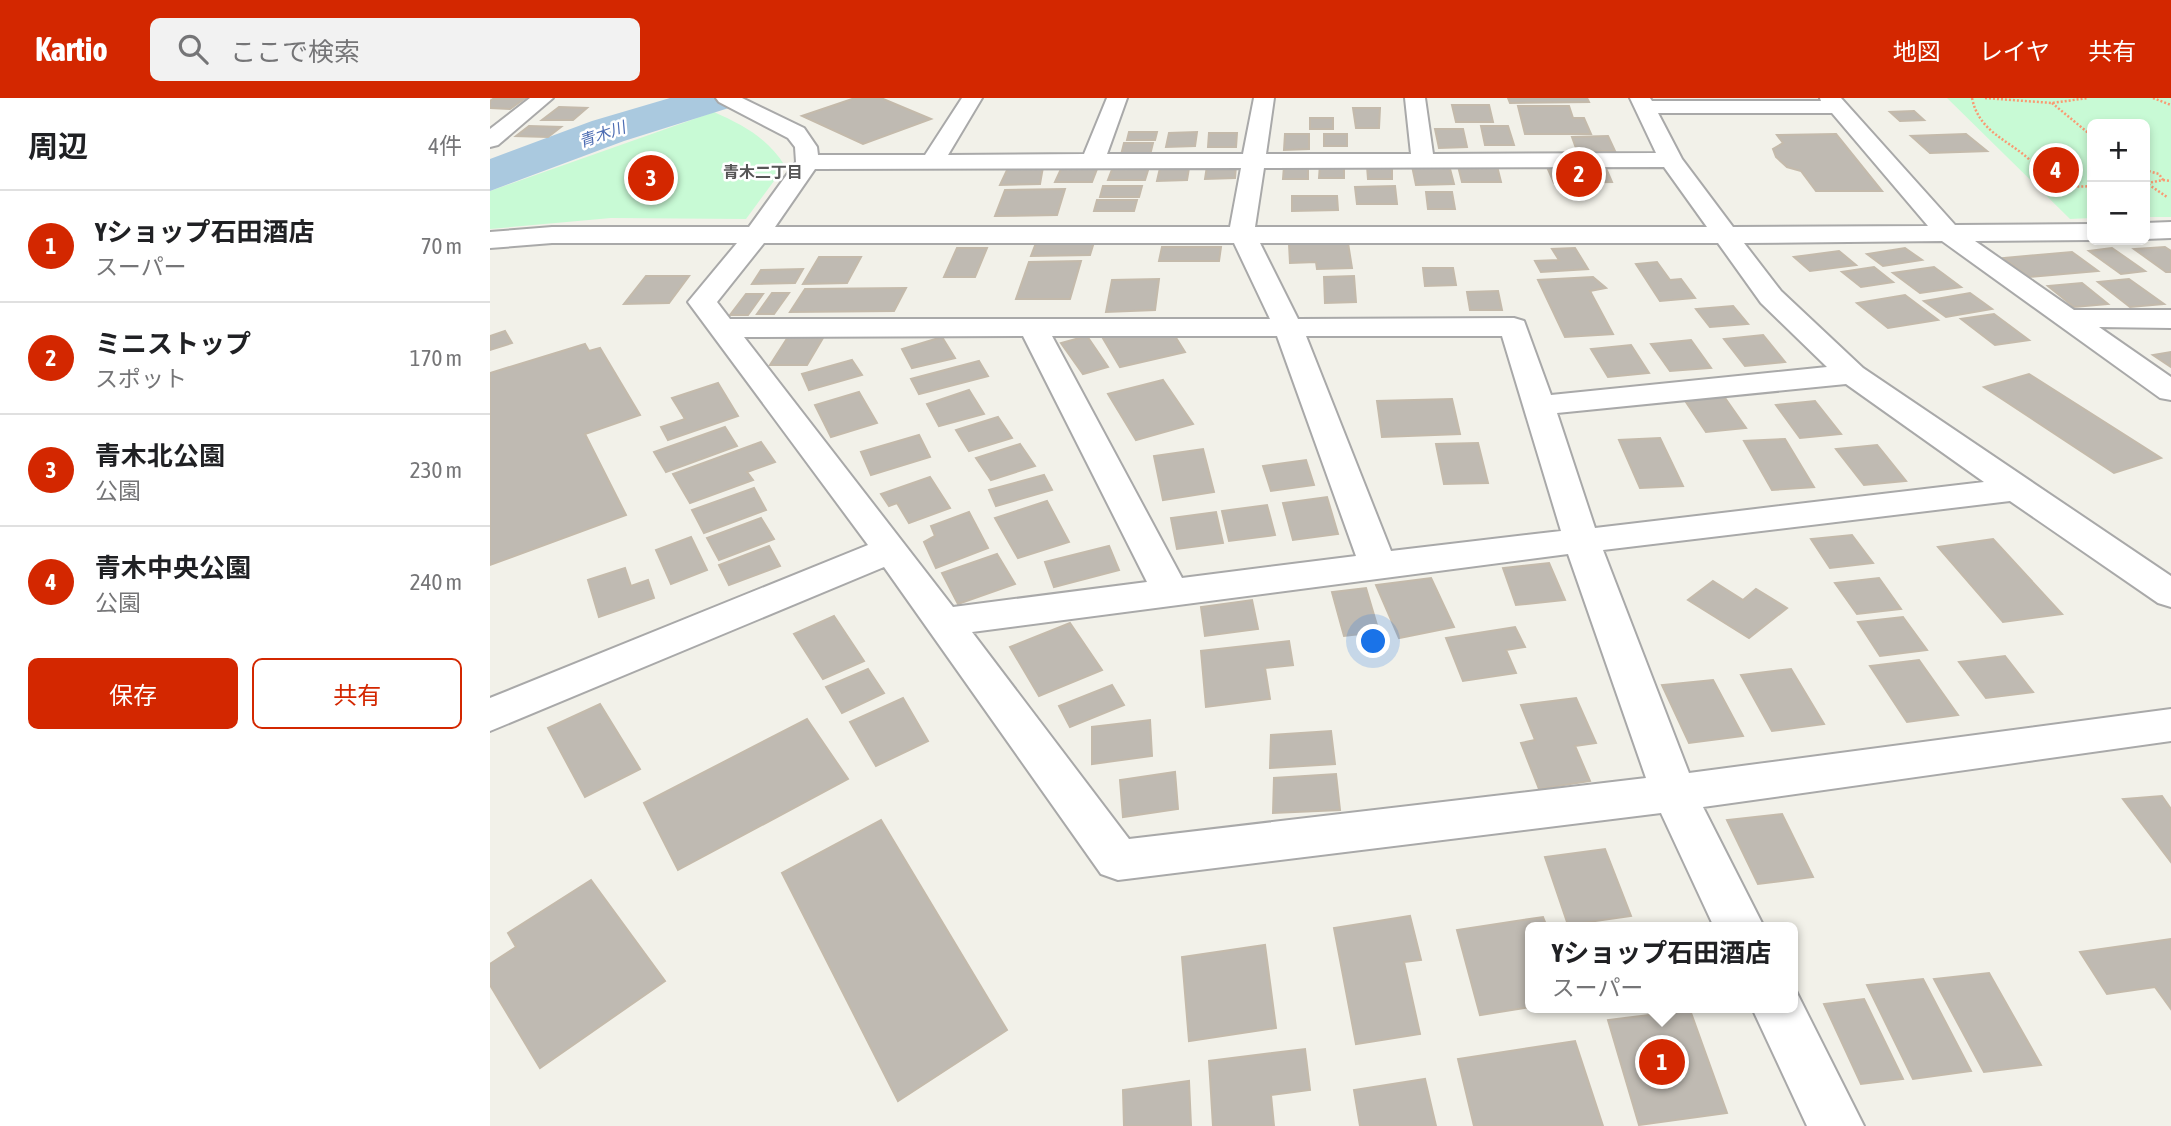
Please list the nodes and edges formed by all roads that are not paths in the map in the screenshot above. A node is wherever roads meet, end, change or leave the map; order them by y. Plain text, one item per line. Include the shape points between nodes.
1 (543, 98) edge
2 (972, 98) edge
3 (1117, 98) edge
4 (1264, 98) edge
5 (1415, 98) edge
6 (735, 102) edge
7 (1833, 102) edge
8 (1642, 103) edge
9 (490, 140) edge
10 (1671, 160) junction
11 (933, 161) junction
12 (1423, 161) junction
13 (808, 162) junction
14 (1093, 162) junction
15 (1254, 162) junction
16 (2171, 230) edge
17 (2150, 231) edge
18 (2087, 232) edge
19 (1949, 234) junction
20 (1726, 235) junction
21 (756, 236) junction
22 (1244, 236) junction
23 (490, 240) edge
24 (2067, 318) junction
25 (2171, 319) edge
26 (1287, 325) junction
27 (722, 328) junction
28 (1033, 328) junction
29 (1852, 374) junction
30 (2171, 391) edge
31 (1538, 406) junction
32 (2018, 489) junction
33 (1582, 542) junction
34 (891, 551) junction
35 (1378, 565) junction
36 (1170, 591) junction
37 (2171, 594) edge
38 (942, 622) junction
39 (490, 715) edge
40 (2171, 724) edge
41 (1674, 793) junction
42 (1737, 922) edge
43 (1780, 1013) edge
44 (1836, 1126) edge

1 - 9 street
2 - 11 street
3 - 14 street
4 - 15 street
5 - 12 street
6 - 13 street via 796,133 806,147
7 - 8 street
7 - 19 street
8 - 10 street
10 - 12 street
10 - 20 street
11 - 13 street
11 - 14 street
12 - 15 street
13 - 21 street
14 - 15 street
15 - 22 street
16 - 17 street
18 - 19 street
19 - 20 street
19 - 24 street
20 - 22 street
20 - 29 street via 1770,297
21 - 22 street
21 - 23 street via 552,235
21 - 27 street via 702,302
22 - 26 street
24 - 25 street
24 - 30 street
26 - 28 street
26 - 31 street via 1514,327
26 - 35 street
27 - 28 street
27 - 34 street
28 - 36 street
29 - 31 street
29 - 32 street
31 - 33 street
32 - 33 street
32 - 37 street
33 - 35 street
33 - 41 street
34 - 38 street
34 - 39 street
35 - 36 street
36 - 38 street
38 - 41 street via 1118,860
40 - 41 street
41 - 42 street
43 - 44 street

